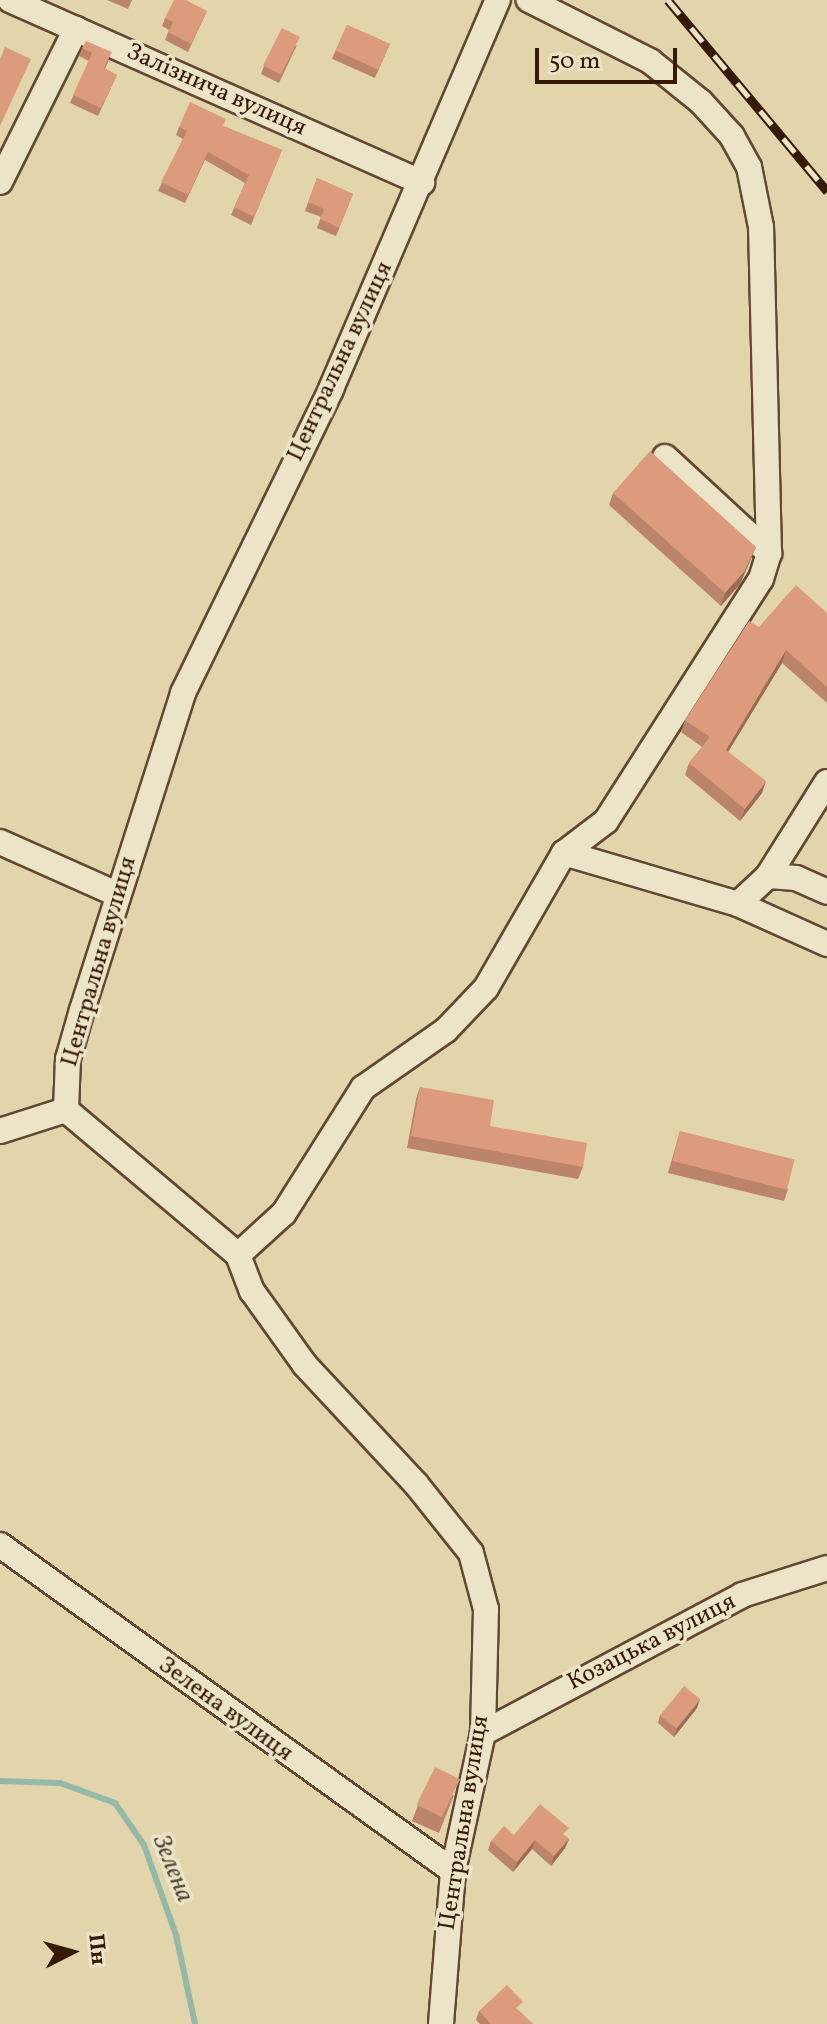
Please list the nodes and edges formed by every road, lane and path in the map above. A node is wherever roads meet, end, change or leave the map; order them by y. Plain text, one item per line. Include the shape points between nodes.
1 (10, 0) edge
2 (498, 0) edge
3 (529, 0) edge
4 (76, 29) junction
5 (0, 182) edge
6 (422, 183) junction
7 (665, 457) dead end
8 (769, 553) junction
9 (827, 782) edge
10 (0, 842) edge
11 (564, 853) junction
12 (768, 876) junction
13 (827, 892) edge
14 (117, 894) junction
15 (738, 904) junction
16 (827, 944) edge
17 (66, 1110) junction
18 (0, 1131) edge
19 (238, 1255) junction
20 (0, 1545) edge
21 (827, 1568) edge
22 (483, 1733) junction
23 (453, 1871) junction
24 (441, 2024) edge

1 - 4 street, Залізнича вулиця
2 - 6 street, Центральна вулиця
3 - 8 street via 650,61 701,102 732,136 749,167 761,227
4 - 5 street
4 - 6 street, Залізнича вулиця
6 - 14 street, Центральна вулиця via 331,389 183,693
7 - 8 street
8 - 11 street via 761,579 606,821
9 - 12 street
10 - 14 street
11 - 15 street
11 - 19 street via 486,988 446,1030 363,1088 284,1213
12 - 13 street via 796,878
12 - 15 street
14 - 17 street, Центральна вулиця via 68,1059
15 - 16 street
17 - 18 street
17 - 19 street, Центральна вулиця
19 - 22 street, Центральна вулиця via 252,1291 305,1365 416,1484 471,1553 486,1609
20 - 23 street, Зелена вулиця
21 - 22 street, Козацька вулиця via 742,1595
22 - 23 street, Центральна вулиця
23 - 24 street, Центральна вулиця

